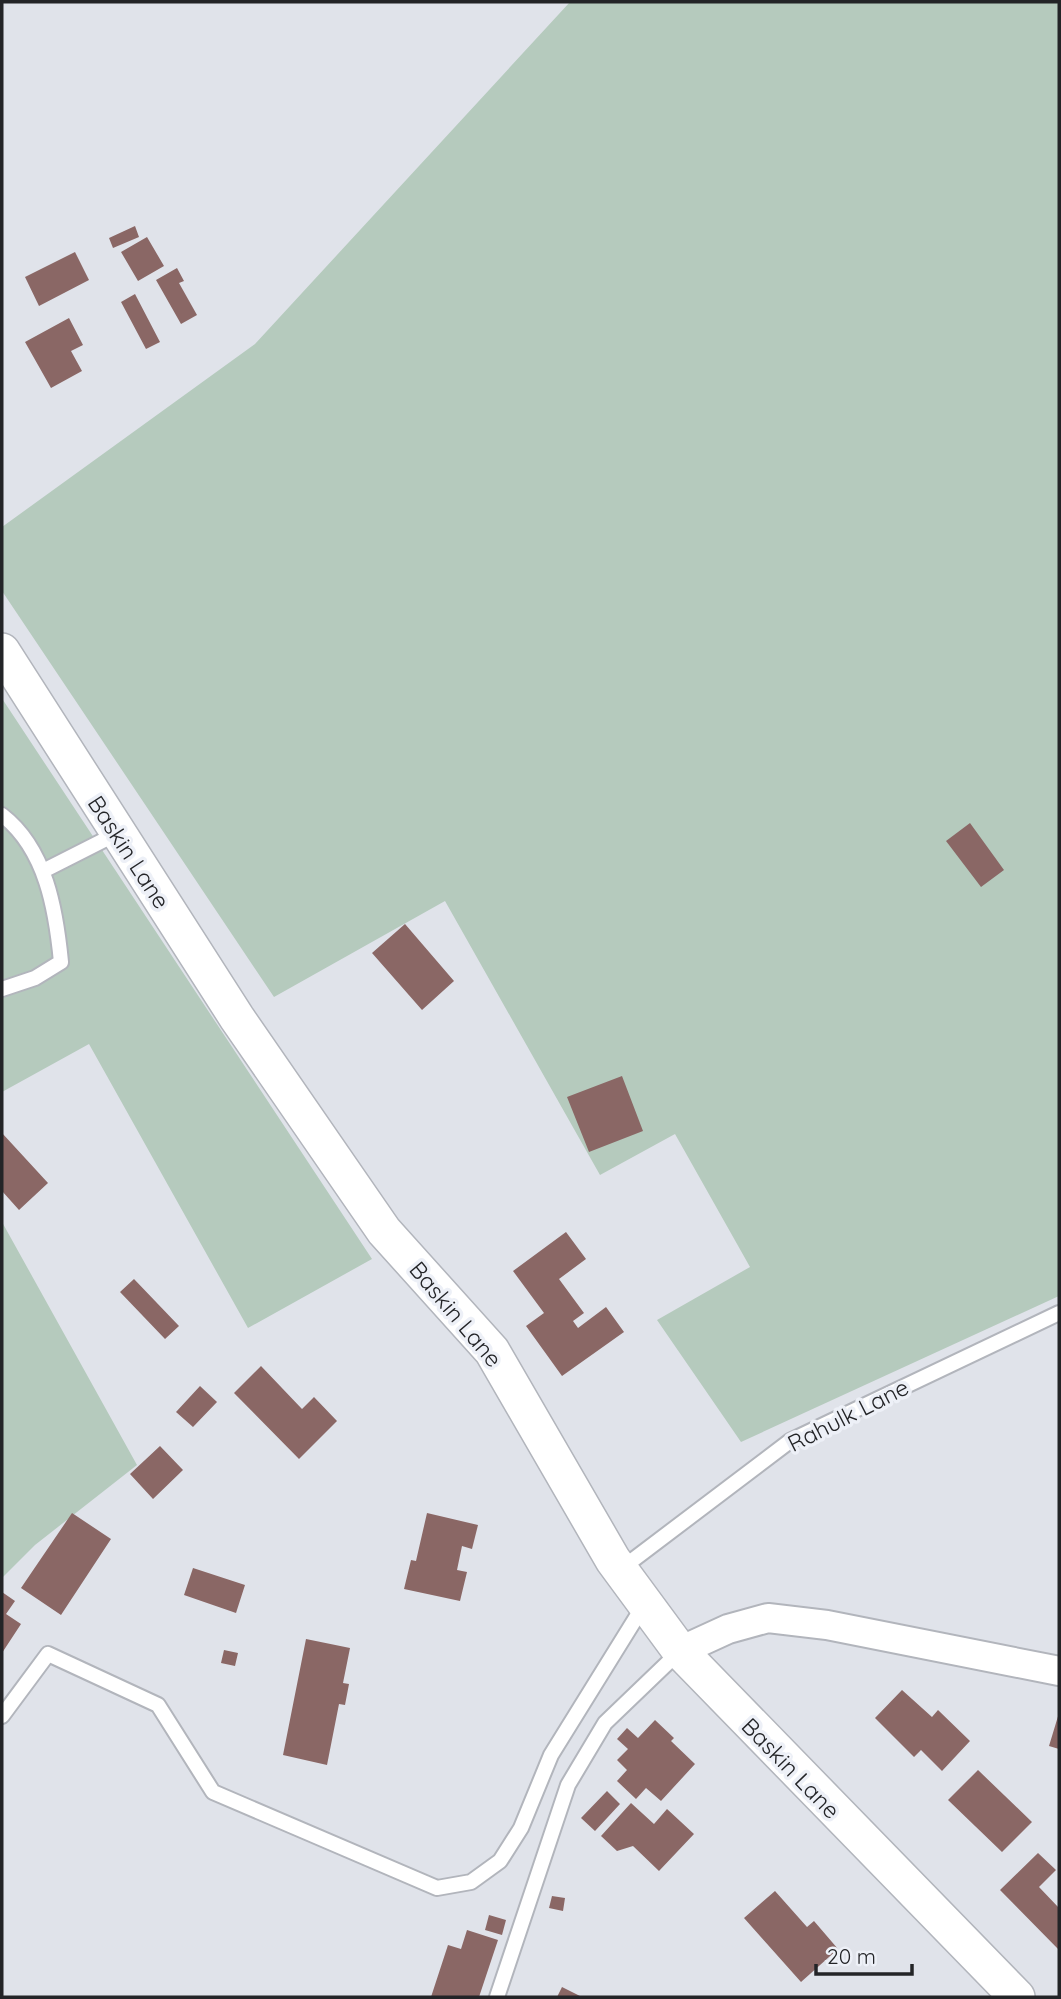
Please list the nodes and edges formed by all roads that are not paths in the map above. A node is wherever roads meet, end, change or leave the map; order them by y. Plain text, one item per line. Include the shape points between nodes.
1 (2, 650) edge
2 (2, 815) edge
3 (117, 833) junction
4 (43, 871) junction
5 (2, 989) edge
6 (1059, 1313) edge
7 (620, 1570) junction
8 (644, 1605) junction
9 (680, 1651) junction
10 (1059, 1671) edge
11 (2, 1716) edge
12 (497, 1997) edge
13 (1017, 1997) edge

1 - 3 street, Baskin Lane
2 - 4 lane via 13,824
3 - 4 lane
3 - 7 street, Baskin Lane via 384,1231 492,1351
4 - 5 lane via 58,923 61,961 35,978
6 - 7 lane, Rahulk Lane via 790,1441
7 - 8 street, Baskin Lane
8 - 9 street, Baskin Lane
8 - 11 lane via 551,1755 521,1828 500,1861 471,1882 437,1888 213,1792 158,1705 48,1654
9 - 10 street via 728,1629 768,1618 827,1625
9 - 12 lane via 605,1723 568,1785
9 - 13 street, Baskin Lane

